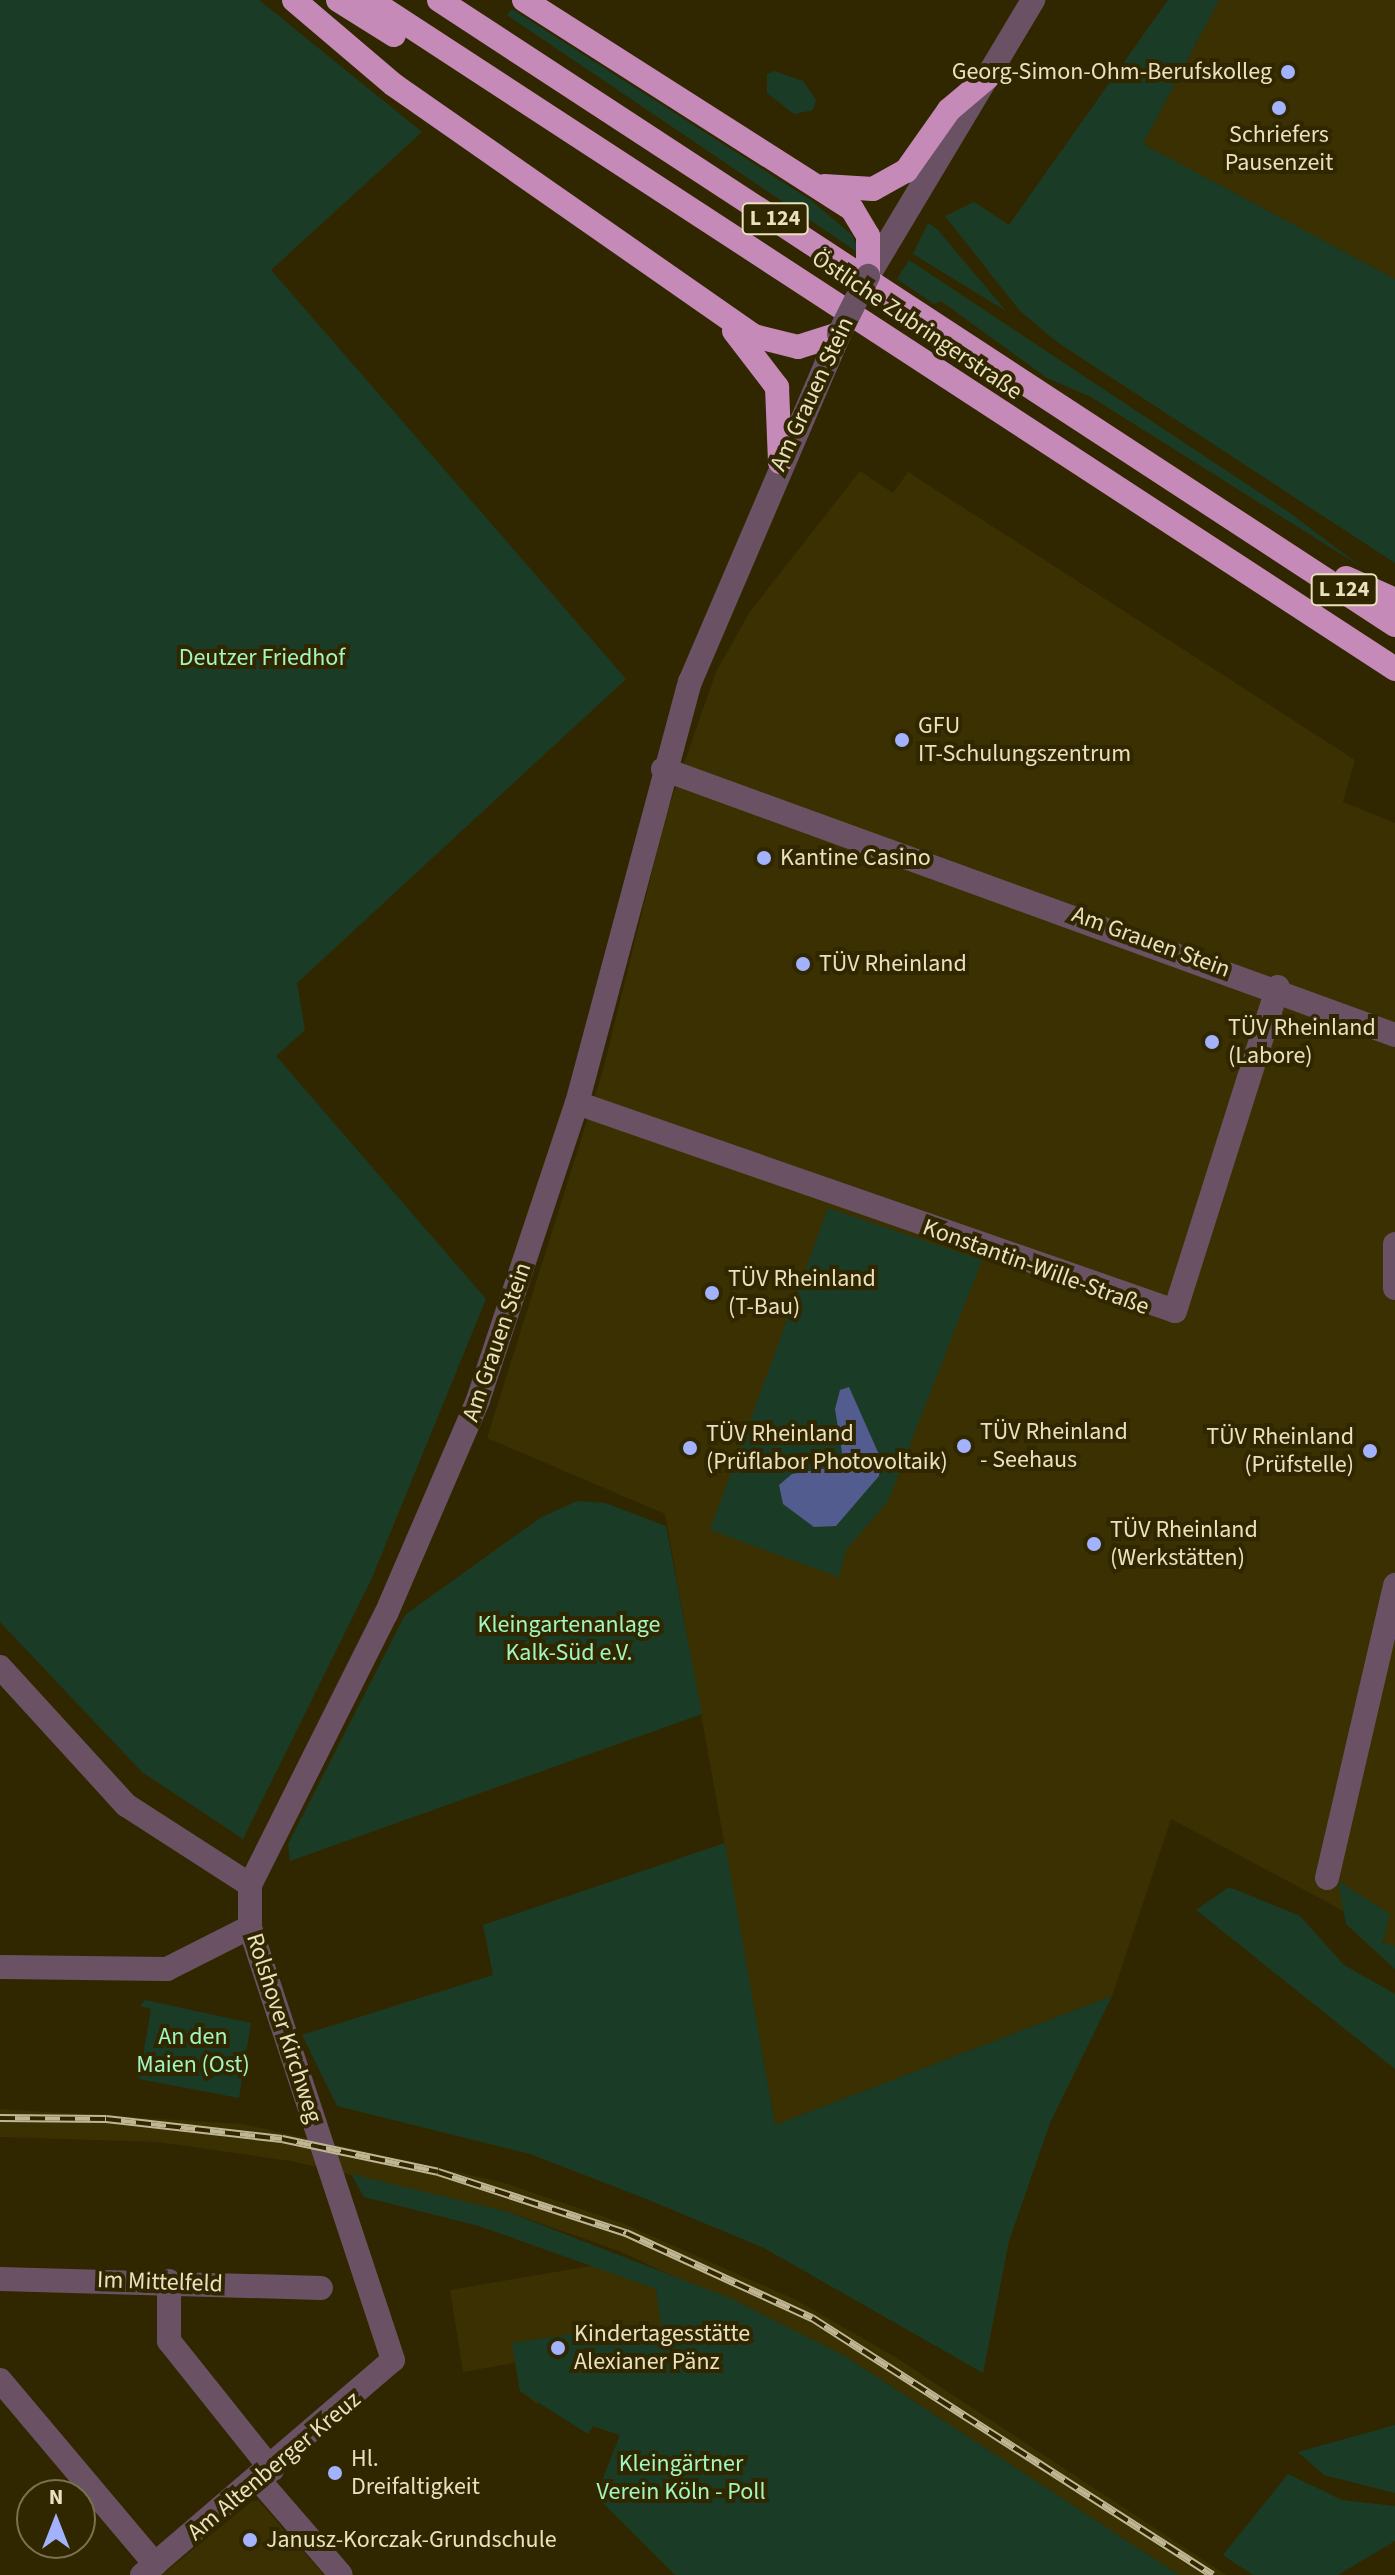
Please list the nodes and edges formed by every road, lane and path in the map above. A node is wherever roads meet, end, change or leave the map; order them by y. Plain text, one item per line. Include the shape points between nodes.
1 (294, 0) edge
2 (338, 0) edge
3 (370, 0) edge
4 (439, 0) edge
5 (452, 0) edge
6 (524, 0) edge
7 (1033, 0) edge
8 (545, 64) junction
9 (988, 77) junction
10 (609, 157) junction
11 (806, 178) junction
12 (868, 276) junction
13 (719, 314) junction
14 (839, 334) junction
15 (780, 462) junction
16 (1294, 556) junction
17 (1395, 600) edge
18 (1395, 625) edge
19 (1394, 669) edge
20 (663, 769) junction
21 (1278, 987) junction
22 (1395, 1035) edge
23 (577, 1103) junction
24 (1395, 1244) edge
25 (1395, 1288) edge
26 (1395, 1585) edge
27 (0, 1667) edge
28 (1327, 1878) dead end
29 (250, 1885) junction
30 (250, 1927) junction
31 (0, 1967) edge
32 (0, 2279) edge
33 (169, 2281) junction
34 (321, 2288) dead end
35 (394, 2348) joint
36 (0, 2380) edge
37 (265, 2475) junction
38 (148, 2570) edge
39 (341, 2575) edge

1 - 13 highway via 394,85
2 - 10 highway via 509,107
3 - 10 highway, Östliche Zubringerstraße / L 124
4 - 8 highway, Östliche Zubringerstraße / L 124
5 - 8 highway, L 124
6 - 11 highway
7 - 9 street, Am Grauen Stein
8 - 16 highway, Östliche Zubringerstraße / L 124
9 - 11 highway via 949,110 906,171 873,189 836,191
9 - 12 street, Am Grauen Stein
10 - 19 highway, Östliche Zubringerstraße / L 124
11 - 12 highway via 852,209 864,227
12 - 14 street, Am Grauen Stein, bridge
13 - 14 highway via 791,346
13 - 15 highway via 777,387
14 - 15 street, Am Grauen Stein
15 - 20 street, Am Grauen Stein via 703,648
16 - 17 highway
16 - 18 highway, Östliche Zubringerstraße / L 124
20 - 21 street, Am Grauen Stein
20 - 23 street, Am Grauen Stein
21 - 22 street, Am Grauen Stein
21 - 23 street, Konstantin-Wille-Straße via 1175,1311 1163,1313
23 - 29 street, Am Grauen Stein via 478,1400 429,1520
24 - 25 street
26 - 28 street
27 - 29 street via 126,1805
29 - 30 street, Rolshover Kirchweg
30 - 31 street via 167,1969
30 - 35 street, Rolshover Kirchweg
32 - 33 street, Im Mittelfeld
33 - 34 street, Im Mittelfeld
33 - 37 street via 169,2341
35 - 37 street, Am Altenberger Kreuz via 387,2370
36 - 38 street
37 - 38 street, Am Altenberger Kreuz
37 - 39 street

